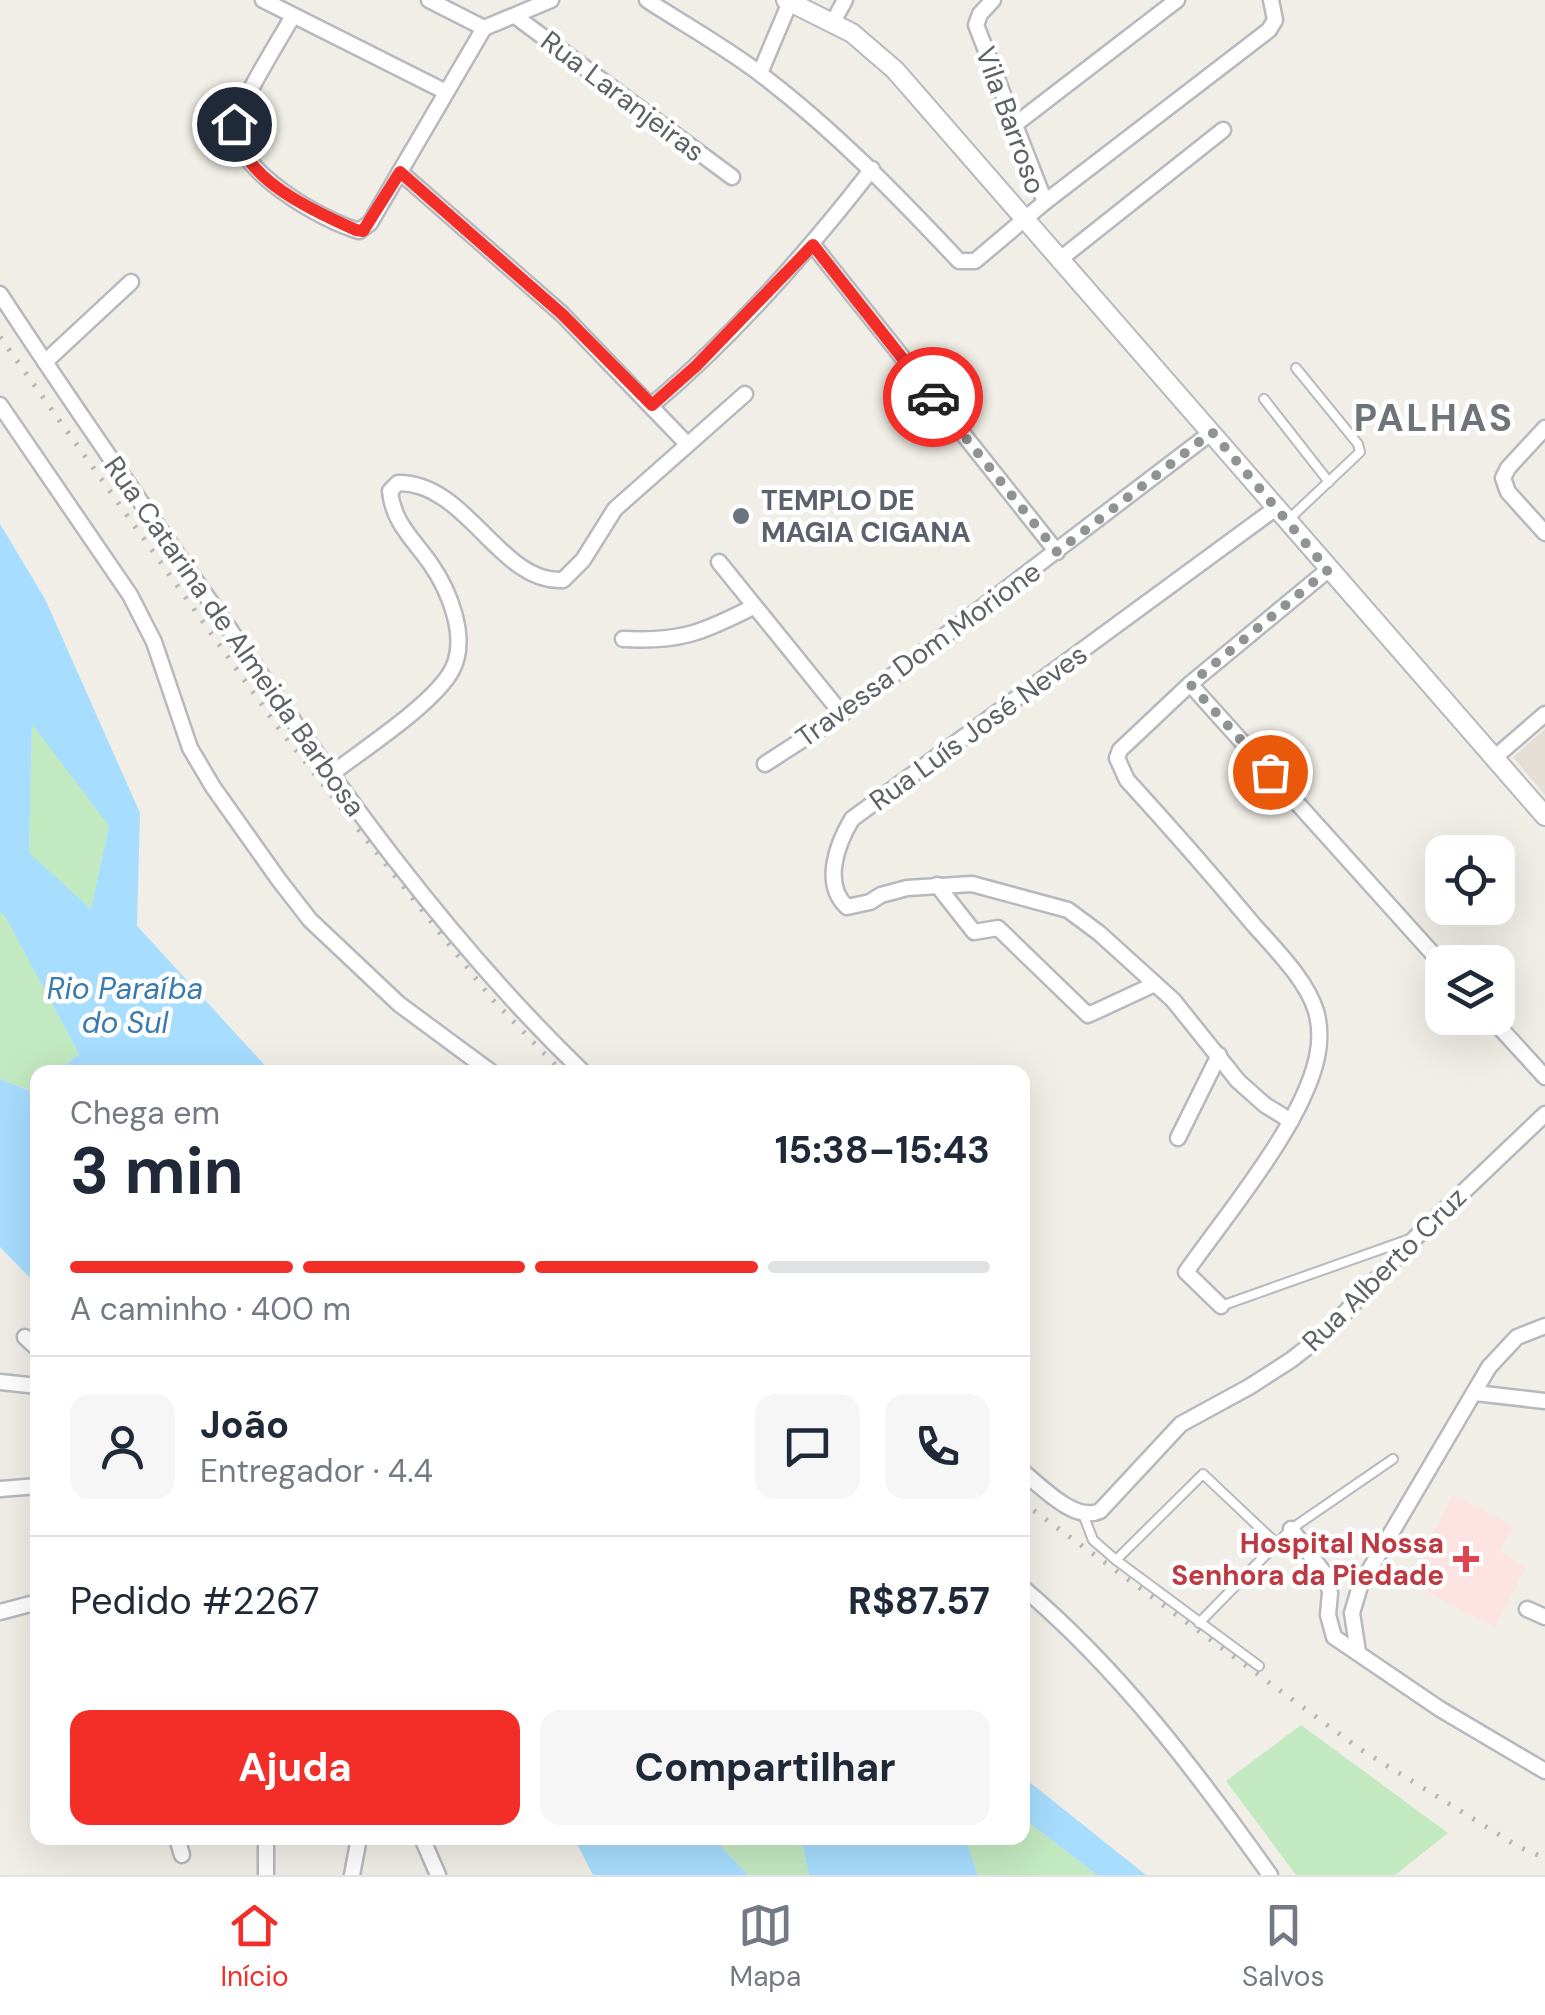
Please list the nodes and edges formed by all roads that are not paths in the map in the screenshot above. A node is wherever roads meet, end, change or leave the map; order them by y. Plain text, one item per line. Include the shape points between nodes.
1 (262, 0) edge
2 (430, 0) edge
3 (551, 0) edge
4 (647, 0) edge
5 (845, 0) edge
6 (994, 0) edge
7 (1177, 0) edge
8 (1271, 0) edge
9 (788, 1) edge
10 (293, 16) junction
11 (515, 16) junction
12 (833, 22) junction
13 (484, 28) junction
14 (760, 73) junction
15 (446, 92) junction
16 (1016, 122) junction
17 (1223, 130) dead end
18 (872, 169) junction
19 (400, 172) junction
20 (732, 177) dead end
21 (1044, 202) junction
22 (1024, 219) junction
23 (813, 245) junction
24 (1059, 260) junction
25 (131, 282) dead end
26 (0, 294) edge
27 (44, 362) junction
28 (1296, 368) dead end
29 (745, 394) dead end
30 (1264, 400) dead end
31 (0, 404) edge
32 (652, 405) junction
33 (1545, 428) edge
34 (1212, 432) junction
35 (687, 444) junction
36 (1329, 482) junction
37 (1281, 515) junction
38 (1545, 534) edge
39 (1057, 552) junction
40 (719, 562) dead end
41 (1328, 570) junction
42 (752, 607) junction
43 (623, 639) dead end
44 (1190, 684) junction
45 (842, 714) junction
46 (1545, 714) edge
47 (1494, 758) junction
48 (765, 764) dead end
49 (330, 775) junction
50 (1545, 816) edge
51 (936, 884) junction
52 (1425, 946) edge
53 (1156, 984) junction
54 (1506, 1035) edge
55 (1219, 1055) junction
56 (482, 1065) edge
57 (576, 1065) edge
58 (1545, 1078) edge
59 (1545, 1114) edge
60 (1291, 1122) junction
61 (1178, 1138) dead end
62 (1416, 1237) junction
63 (1221, 1306) joint
64 (1545, 1326) edge
65 (25, 1337) dead end
66 (30, 1342) edge
67 (0, 1382) edge
68 (30, 1385) edge
69 (1475, 1392) junction
70 (1545, 1401) edge
71 (1392, 1458) dead end
72 (1030, 1477) edge
73 (30, 1487) edge
74 (0, 1489) edge
75 (1080, 1513) junction
76 (1291, 1529) junction
77 (1277, 1544) junction
78 (1116, 1560) junction
79 (1030, 1594) edge
80 (30, 1604) edge
81 (1527, 1609) dead end
82 (0, 1612) edge
83 (1545, 1617) edge
84 (1198, 1623) junction
85 (1358, 1652) junction
86 (1259, 1666) dead end
87 (1545, 1771) edge
88 (179, 1845) edge
89 (266, 1845) edge
90 (358, 1845) edge
91 (425, 1845) edge
92 (182, 1855) dead end
93 (266, 1875) edge
94 (352, 1875) edge
95 (438, 1875) edge
96 (1270, 1875) edge

1 - 10 street
2 - 13 street
3 - 11 street
4 - 14 street
5 - 12 street
6 - 16 street, Vila Barroso via 976,26
7 - 16 street
8 - 21 street via 1275,20 1269,30
9 - 12 street
9 - 14 street
10 - 15 street
10 - 19 street via 236,117 238,140 251,162 291,199 363,231
11 - 13 street
11 - 20 street, Rua Laranjeiras
12 - 22 street via 895,70
13 - 15 street
14 - 18 street
15 - 19 street
16 - 21 street, Vila Barroso
17 - 24 street
18 - 22 street, Vila Barroso via 965,264
18 - 23 street
19 - 32 street via 551,304
21 - 22 street, Vila Barroso
22 - 24 street
23 - 32 street
23 - 39 street
24 - 34 street
25 - 27 street
26 - 27 street, Rua Catarina de Almeida Barbosa
27 - 49 street, Rua Catarina de Almeida Barbosa
28 - 36 lane via 1360,448
29 - 35 street
30 - 36 lane
31 - 56 street via 130,595 154,642 190,748 270,867 348,958
32 - 35 street
33 - 38 street via 1503,478
34 - 37 street
34 - 39 street, Travessa Dom Morione
35 - 49 street via 615,509 564,580 529,570 457,506 417,483 398,483 390,491 392,510 448,599 459,639 453,669 435,692
36 - 37 lane
37 - 41 street
37 - 51 street, Rua Luís José Neves via 852,819 835,856 842,904 852,907
39 - 45 street, Travessa Dom Morione
40 - 42 street
41 - 44 street
41 - 47 street
42 - 43 street via 704,632 662,641
42 - 45 street
44 - 52 street
44 - 60 street via 1120,750 1117,764 1308,994 1318,1047
45 - 48 street, Travessa Dom Morione
46 - 47 street
47 - 50 street
49 - 57 street, Rua Catarina de Almeida Barbosa via 482,968
51 - 53 street, Rua Luís José Neves via 972,884 1068,910
51 - 53 street via 974,932 998,928 1088,1015
53 - 55 street, Rua Luís José Neves
54 - 58 street
55 - 60 street, Rua Luís José Neves via 1252,1093
55 - 61 street
59 - 62 street, Rua Alberto Cruz
60 - 63 street via 1186,1272
62 - 63 lane
62 - 75 street, Rua Alberto Cruz via 1328,1332 1181,1424 1106,1507
64 - 69 street via 1501,1352
65 - 66 street
67 - 68 street
69 - 70 street
69 - 85 street via 1360,1586 1352,1613
71 - 76 lane
72 - 75 street
73 - 74 street
75 - 78 lane via 1093,1540
76 - 77 lane
76 - 85 street via 1327,1577 1331,1632
77 - 78 lane via 1203,1474
77 - 84 lane
78 - 84 lane
79 - 96 street via 1148,1714
80 - 82 street
81 - 83 street
84 - 86 lane
85 - 87 street
88 - 92 street
89 - 93 street
90 - 94 street
91 - 95 street

